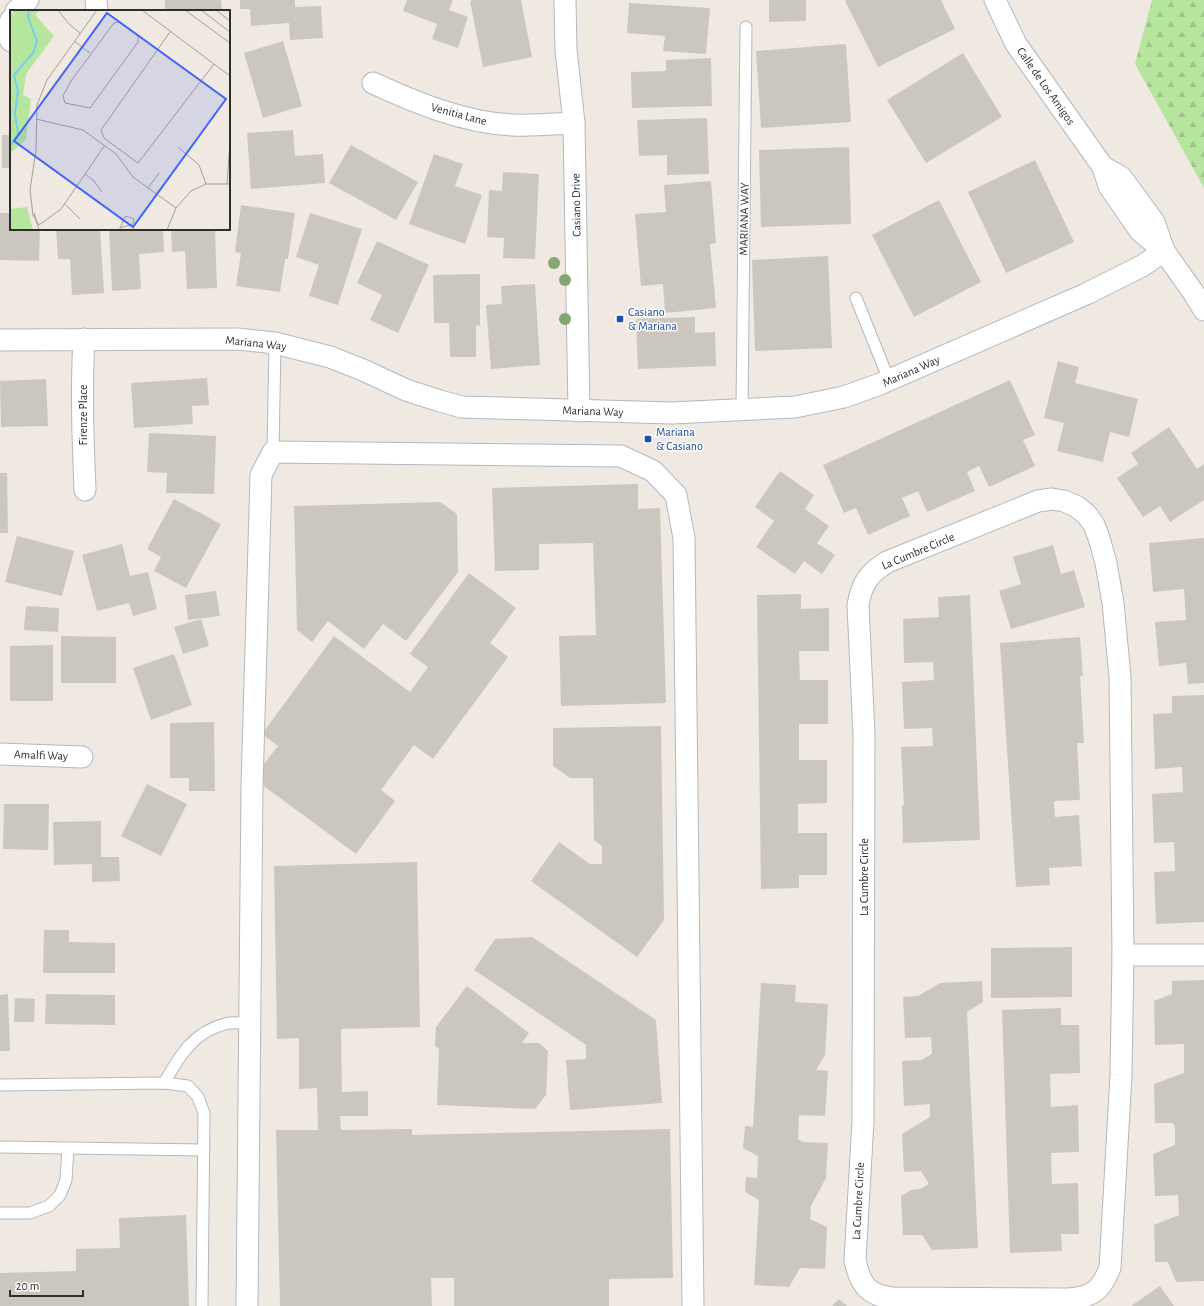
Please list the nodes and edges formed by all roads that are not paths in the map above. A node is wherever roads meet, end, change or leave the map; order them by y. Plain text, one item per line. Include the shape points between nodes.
1 (28, 0) edge
2 (96, 0) edge
3 (565, 0) edge
4 (995, 0) edge
5 (17, 10) edge
6 (97, 10) edge
7 (10, 22) edge
8 (746, 27) dead end
9 (10, 39) edge
10 (373, 83) dead end
11 (574, 122) junction
12 (1164, 251) junction
13 (856, 298) dead end
14 (1204, 310) edge
15 (84, 339) junction
16 (0, 340) edge
17 (275, 342) junction
18 (889, 380) junction
19 (742, 410) junction
20 (579, 411) junction
21 (273, 452) junction
22 (85, 490) dead end
23 (0, 754) edge
24 (82, 757) dead end
25 (1123, 955) junction
26 (1204, 955) edge
27 (250, 1023) junction
28 (164, 1083) junction
29 (0, 1085) edge
30 (0, 1147) edge
31 (68, 1148) junction
32 (204, 1150) junction
33 (0, 1213) edge
34 (202, 1306) edge
35 (247, 1306) edge
36 (693, 1306) edge

1 - 5 street
2 - 6 street
3 - 11 street, Casiano Drive via 566,50
4 - 12 street, Calle de Los Amigos via 1016,44 1103,167 1121,177 1154,222
7 - 9 street
8 - 19 lane, MARIANA WAY
10 - 11 street, Venitia Lane via 417,103 481,122 514,126
11 - 20 street, Casiano Drive
12 - 14 street, Calle de Los Amigos
12 - 18 street, Mariana Way via 1142,266 1086,294
13 - 18 lane
15 - 16 street, Mariana Way
15 - 17 street, Mariana Way via 238,339
15 - 22 street, Firenze Place
17 - 20 street, Mariana Way via 330,357 406,390 462,407
17 - 21 lane
18 - 19 street, Mariana Way via 844,397 795,407
19 - 20 street, Mariana Way via 672,413
21 - 27 street via 261,475 252,786
21 - 36 street via 621,456 653,471 676,495 684,538
23 - 24 street, Amalfi Way
25 - 25 street, La Cumbre Circle via 1120,677 1113,603 1106,563 1094,525 1087,515 1064,501 1038,501 887,562 867,579 858,604 864,735 863,1105 855,1260 858,1274 865,1286 876,1294 892,1298 1069,1299 1083,1298 1105,1281 1110,1268 1121,1075
25 - 26 street
27 - 28 lane via 226,1024 206,1030 176,1061
27 - 35 street
28 - 29 lane
28 - 32 lane via 188,1086 198,1097 204,1113
30 - 31 lane
31 - 32 lane
31 - 33 lane via 66,1180 60,1195 49,1206 30,1213
32 - 34 lane

